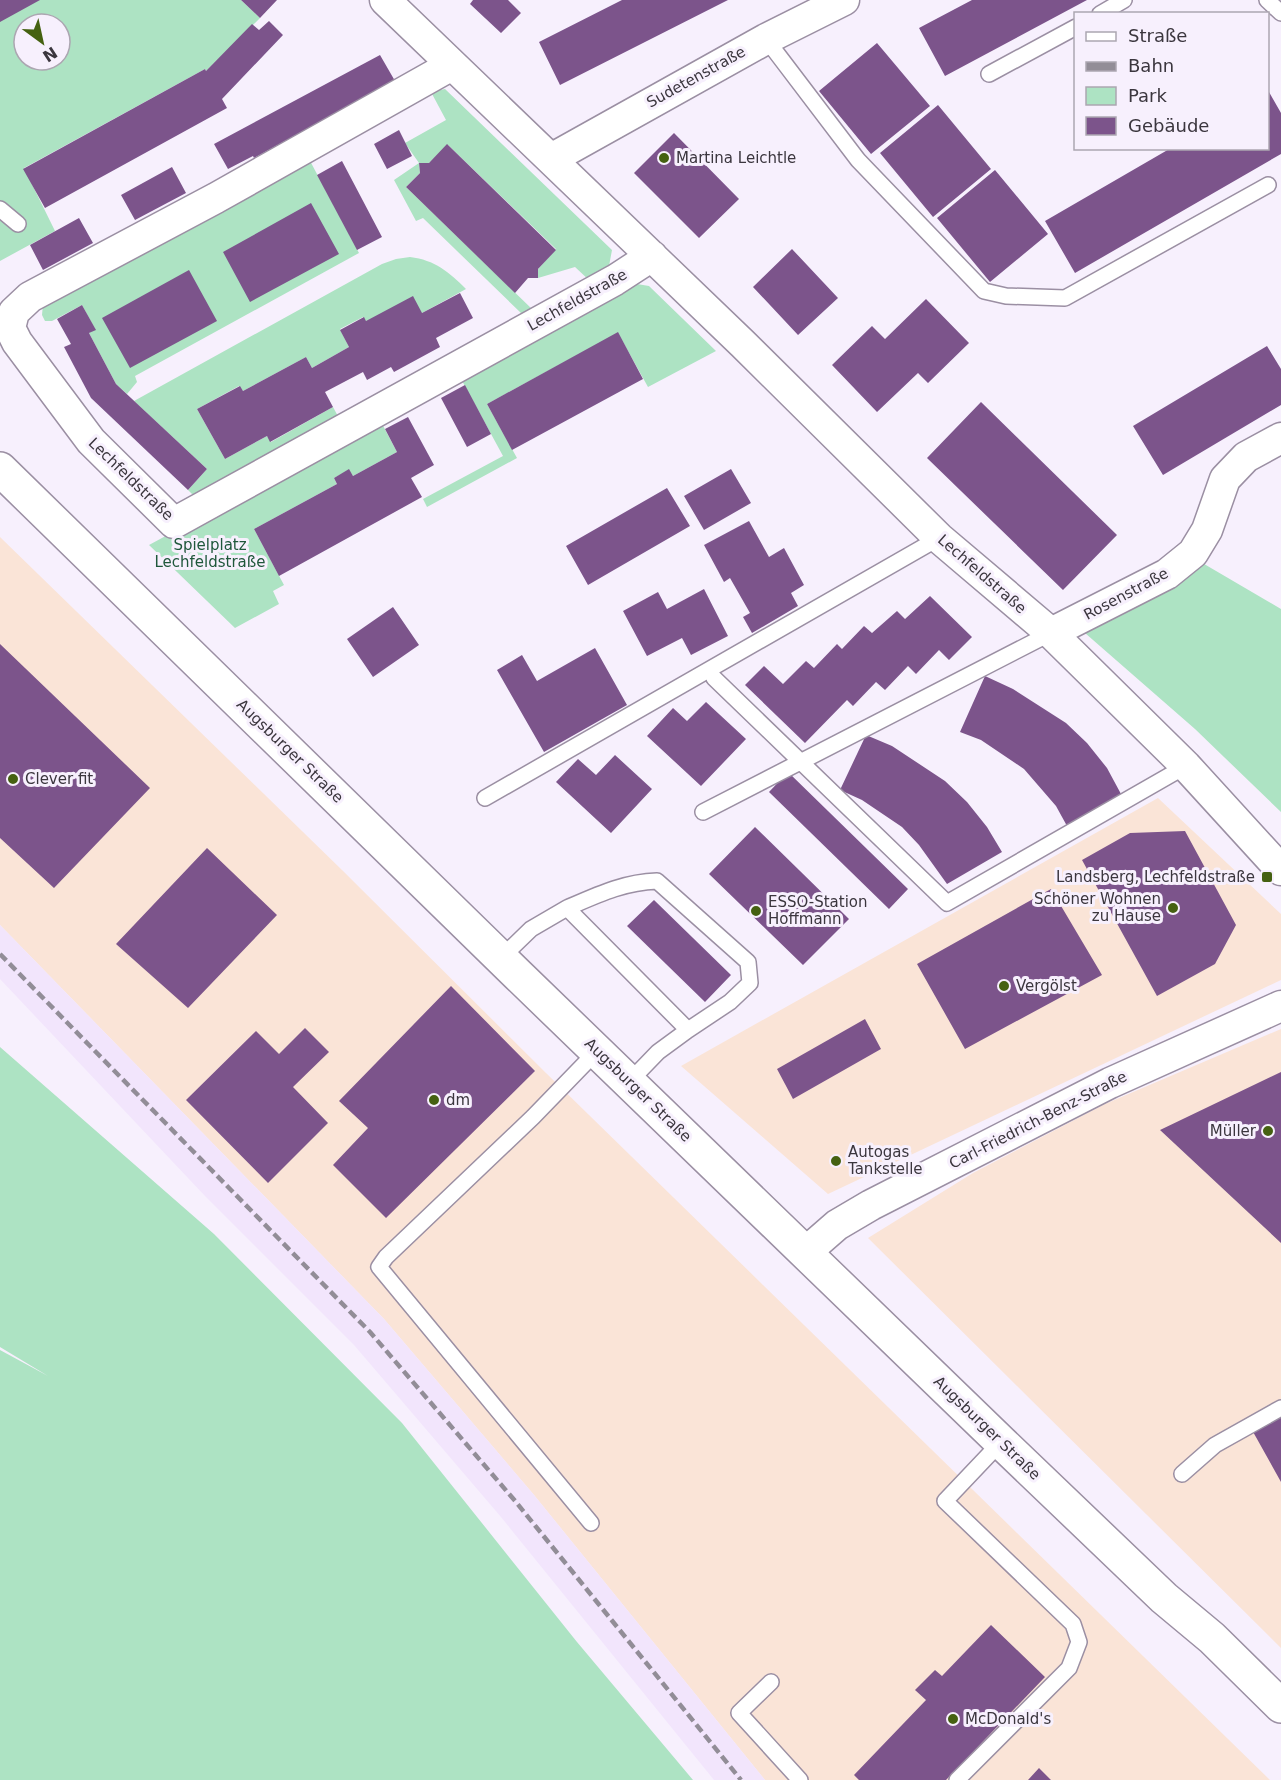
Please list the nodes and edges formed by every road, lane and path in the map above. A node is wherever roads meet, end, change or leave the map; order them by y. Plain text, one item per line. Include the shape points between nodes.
1 (385, 0) edge
2 (844, 0) edge
3 (1124, 0) edge
4 (1267, 0) edge
5 (1103, 12) edge
6 (1281, 13) edge
7 (1074, 28) edge
8 (765, 39) junction
9 (452, 64) junction
10 (989, 74) dead end
11 (551, 159) junction
12 (1268, 185) dead end
13 (0, 209) edge
14 (18, 224) dead end
15 (652, 256) junction
16 (1281, 438) edge
17 (0, 470) edge
18 (939, 538) junction
19 (1051, 633) junction
20 (714, 678) dead end
21 (800, 763) junction
22 (1186, 766) junction
23 (484, 798) dead end
24 (703, 812) dead end
25 (1281, 870) edge
26 (567, 908) junction
27 (501, 958) junction
28 (1281, 1006) edge
29 (688, 1030) junction
30 (597, 1051) junction
31 (628, 1082) junction
32 (806, 1252) junction
33 (1281, 1408) edge
34 (1001, 1442) junction
35 (1182, 1474) dead end
36 (591, 1523) dead end
37 (771, 1682) dead end
38 (1281, 1706) edge
39 (800, 1780) edge
40 (957, 1780) edge

1 - 9 street, Lechfeldstraße
2 - 8 street, Sudetenstraße
3 - 5 lane
4 - 6 lane
7 - 10 lane
8 - 11 street, Sudetenstraße
8 - 12 lane via 858,160 984,291 1006,296 1065,298
9 - 11 street, Lechfeldstraße
9 - 15 street, Lechfeldstraße via 216,198 30,297 14,312 10,328 16,342 91,441 174,523
11 - 15 street, Lechfeldstraße
13 - 14 lane
15 - 18 street, Lechfeldstraße
16 - 19 street, Rosenstraße via 1246,457 1225,479 1207,530 1193,553 1167,574
17 - 27 main road, Augsburger Straße
18 - 19 street, Lechfeldstraße
18 - 23 lane
19 - 21 lane
19 - 22 street, Lechfeldstraße
20 - 21 lane
21 - 22 lane via 947,903
21 - 24 lane
22 - 25 street, Lechfeldstraße
26 - 27 lane via 531,929
26 - 29 lane
26 - 29 lane via 614,888 657,881 748,962 750,983 730,1002
27 - 30 main road, Augsburger Straße
28 - 32 street, Carl-Friedrich-Benz-Straße via 1110,1083 871,1205 837,1225
29 - 31 lane via 658,1052
30 - 31 main road, Augsburger Straße
30 - 36 lane via 379,1266
31 - 32 main road, Augsburger Straße
32 - 34 main road, Augsburger Straße
33 - 35 lane via 1215,1445
34 - 38 main road, Augsburger Straße
34 - 40 lane via 945,1501 1073,1624 1079,1642 1069,1668
37 - 39 lane via 739,1713

